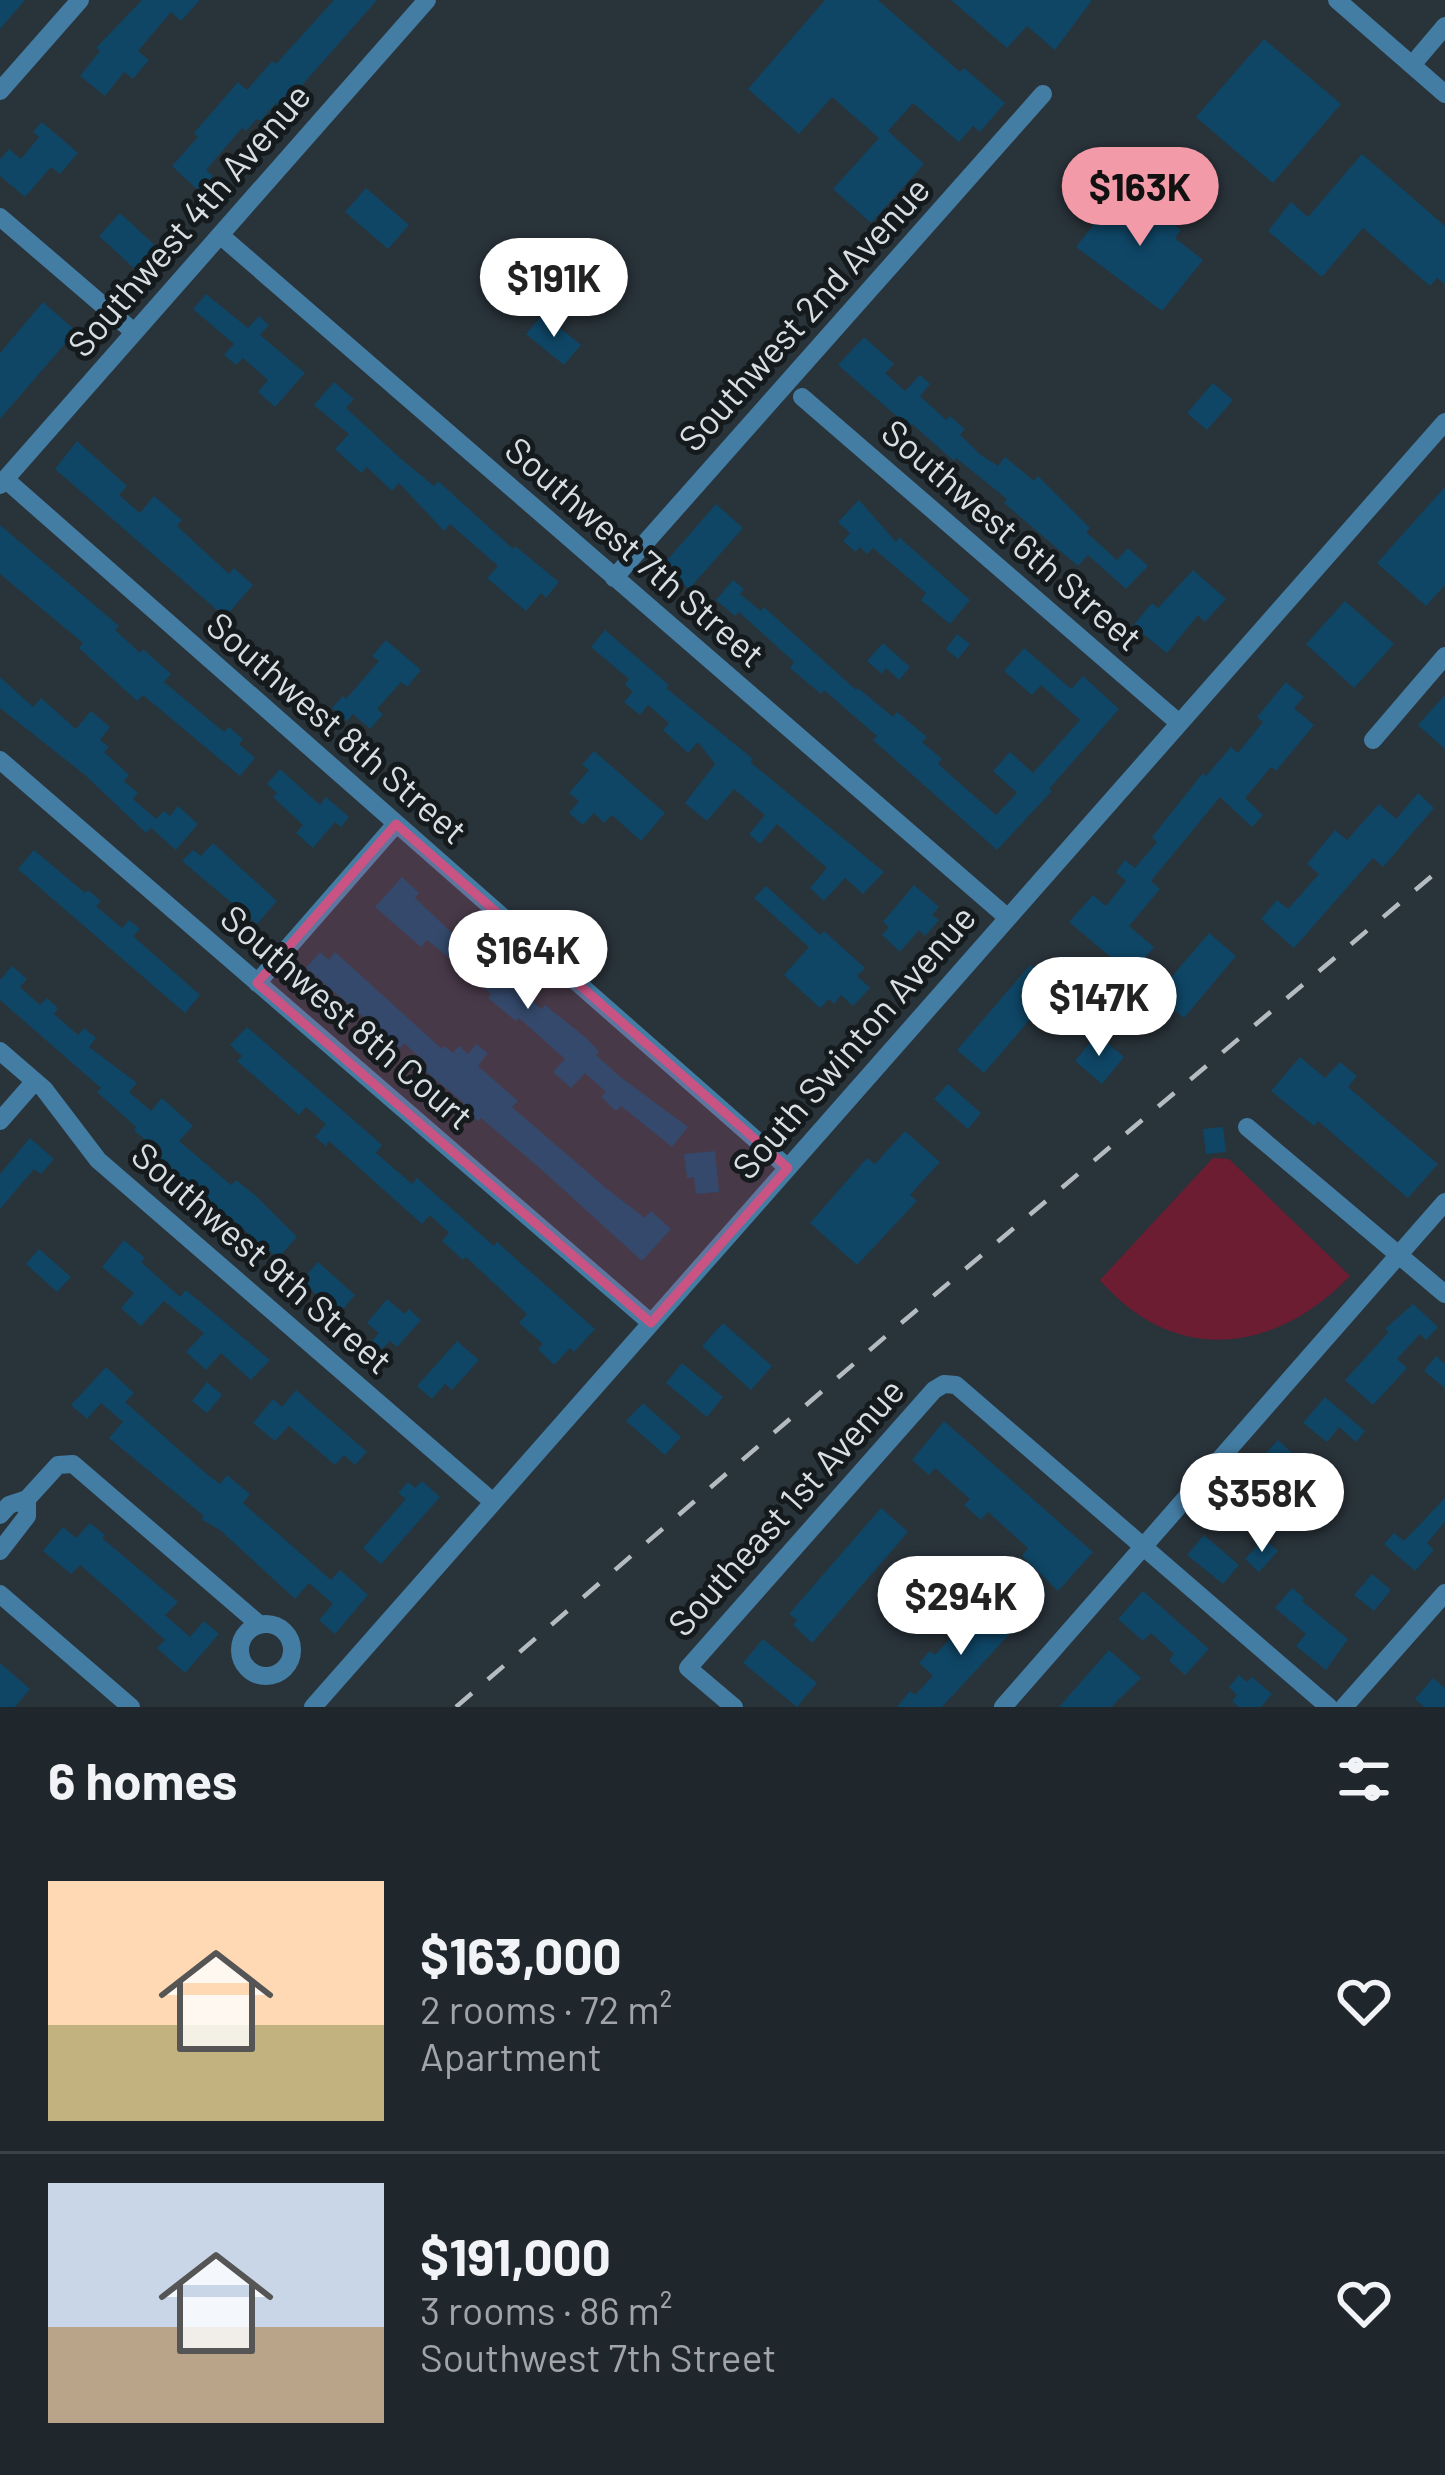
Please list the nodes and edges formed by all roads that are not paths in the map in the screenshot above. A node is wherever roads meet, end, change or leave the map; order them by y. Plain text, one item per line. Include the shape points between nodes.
1 (80, 0) edge
2 (427, 0) edge
3 (1337, 0) edge
4 (1445, 26) edge
5 (1412, 65) junction
6 (0, 91) edge
7 (1043, 94) dead end
8 (1445, 94) edge
9 (0, 217) edge
10 (220, 235) junction
11 (134, 332) junction
12 (802, 397) dead end
13 (1445, 422) edge
14 (2, 482) edge
15 (614, 578) junction
16 (1445, 656) edge
17 (1179, 723) junction
18 (1372, 740) dead end
19 (0, 760) edge
20 (396, 824) junction
21 (1008, 918) junction
22 (257, 983) junction
23 (0, 1051) edge
24 (35, 1081) junction
25 (0, 1121) edge
26 (1247, 1127) dead end
27 (788, 1168) junction
28 (1445, 1202) edge
29 (1399, 1255) junction
30 (1445, 1294) edge
31 (651, 1323) junction
32 (27, 1499) junction
33 (493, 1502) junction
34 (0, 1515) edge
35 (1143, 1547) junction
36 (0, 1551) edge
37 (1445, 1593) edge
38 (0, 1594) edge
39 (260, 1625) dead end
40 (131, 1707) edge
41 (313, 1707) edge
42 (734, 1707) edge
43 (1003, 1707) edge
44 (1329, 1707) edge
45 (1344, 1707) edge

1 - 6 street
2 - 10 street, Southwest 4th Avenue
3 - 5 street
4 - 5 street
5 - 8 street
7 - 15 street, Southwest 2nd Avenue
9 - 11 street
10 - 11 street, Southwest 4th Avenue
10 - 15 street, Southwest 7th Street
11 - 14 street, Southwest 4th Avenue
12 - 17 street, Southwest 6th Street
13 - 17 street, South Swinton Avenue
14 - 20 street, Southwest 8th Street
15 - 21 street, Southwest 7th Street
16 - 18 street
17 - 21 street, South Swinton Avenue
19 - 22 street, Southwest 8th Court
20 - 22 street
20 - 27 street, Southwest 8th Street
21 - 27 street, South Swinton Avenue
22 - 31 street, Southwest 8th Court
23 - 24 street, Southwest 9th Street
24 - 25 street
24 - 33 street, Southwest 9th Street via 98,1160
26 - 29 street
27 - 31 street, South Swinton Avenue
28 - 29 street
29 - 30 street
29 - 35 street
31 - 33 street, South Swinton Avenue
32 - 34 street
32 - 36 street via 27,1516
32 - 39 street via 58,1465 73,1464
33 - 41 street, South Swinton Avenue
35 - 42 street, Southeast 1st Avenue via 956,1385 944,1384 688,1668
35 - 43 street
35 - 44 street
37 - 45 street
38 - 40 street

